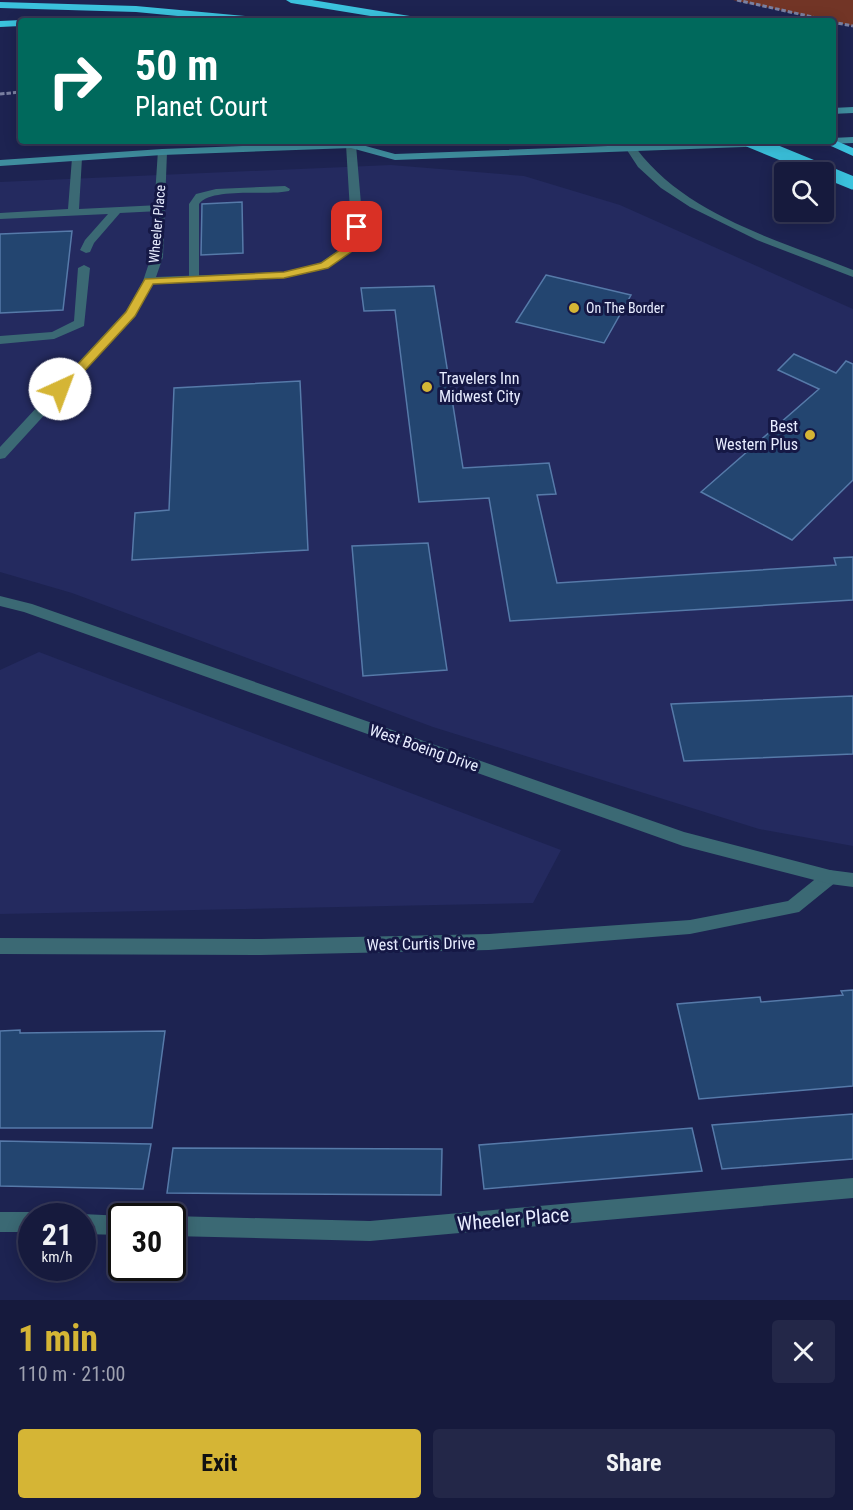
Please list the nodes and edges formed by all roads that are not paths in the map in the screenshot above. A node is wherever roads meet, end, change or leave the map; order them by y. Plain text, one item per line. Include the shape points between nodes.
1 (291, 0) edge
2 (0, 5) edge
3 (218, 16) junction
4 (161, 18) edge
5 (238, 18) edge
6 (403, 18) edge
7 (18, 23) edge
8 (0, 24) edge
9 (853, 110) edge
10 (836, 111) edge
11 (853, 140) edge
12 (836, 141) edge
13 (354, 144) edge
14 (678, 144) edge
15 (757, 144) edge
16 (833, 144) edge
17 (351, 145) junction
18 (628, 145) edge
19 (162, 152) junction
20 (853, 152) edge
21 (77, 158) junction
22 (0, 163) edge
23 (853, 183) edge
24 (285, 189) dead end
25 (160, 208) junction
26 (117, 210) junction
27 (73, 212) junction
28 (0, 216) edge
29 (86, 250) dead end
30 (84, 268) dead end
31 (853, 274) edge
32 (193, 279) junction
33 (149, 281) junction
34 (0, 340) edge
35 (0, 455) edge
36 (0, 601) edge
37 (830, 877) junction
38 (853, 880) edge
39 (0, 946) edge
40 (853, 1188) edge
41 (0, 1221) edge
42 (18, 1222) edge
43 (186, 1226) edge

1 - 6 highway
2 - 3 highway
3 - 4 highway
3 - 5 highway
7 - 8 highway
9 - 10 main road
11 - 12 main road
13 - 17 main road
14 - 18 main road
15 - 23 highway, bridge
16 - 20 highway
17 - 18 main road via 395,157
17 - 19 main road
17 - 32 street via 357,227 348,249 324,266 284,275
18 - 31 street via 660,182 702,211
19 - 21 main road
19 - 25 street, Wheeler Place
21 - 22 main road
21 - 27 street
24 - 32 street via 200,196 194,204
25 - 26 street
25 - 33 street, Wheeler Place via 157,257
26 - 27 street
26 - 29 street
27 - 28 street
30 - 34 street via 80,323 54,334
32 - 33 street
33 - 35 street, Wheeler Place via 131,313
36 - 37 street, West Boeing Drive via 682,839
37 - 38 street, West Boeing Drive
37 - 39 street, West Curtis Drive via 793,907 690,927 489,942 261,947
40 - 43 street, Wheeler Place via 370,1231
41 - 42 street

